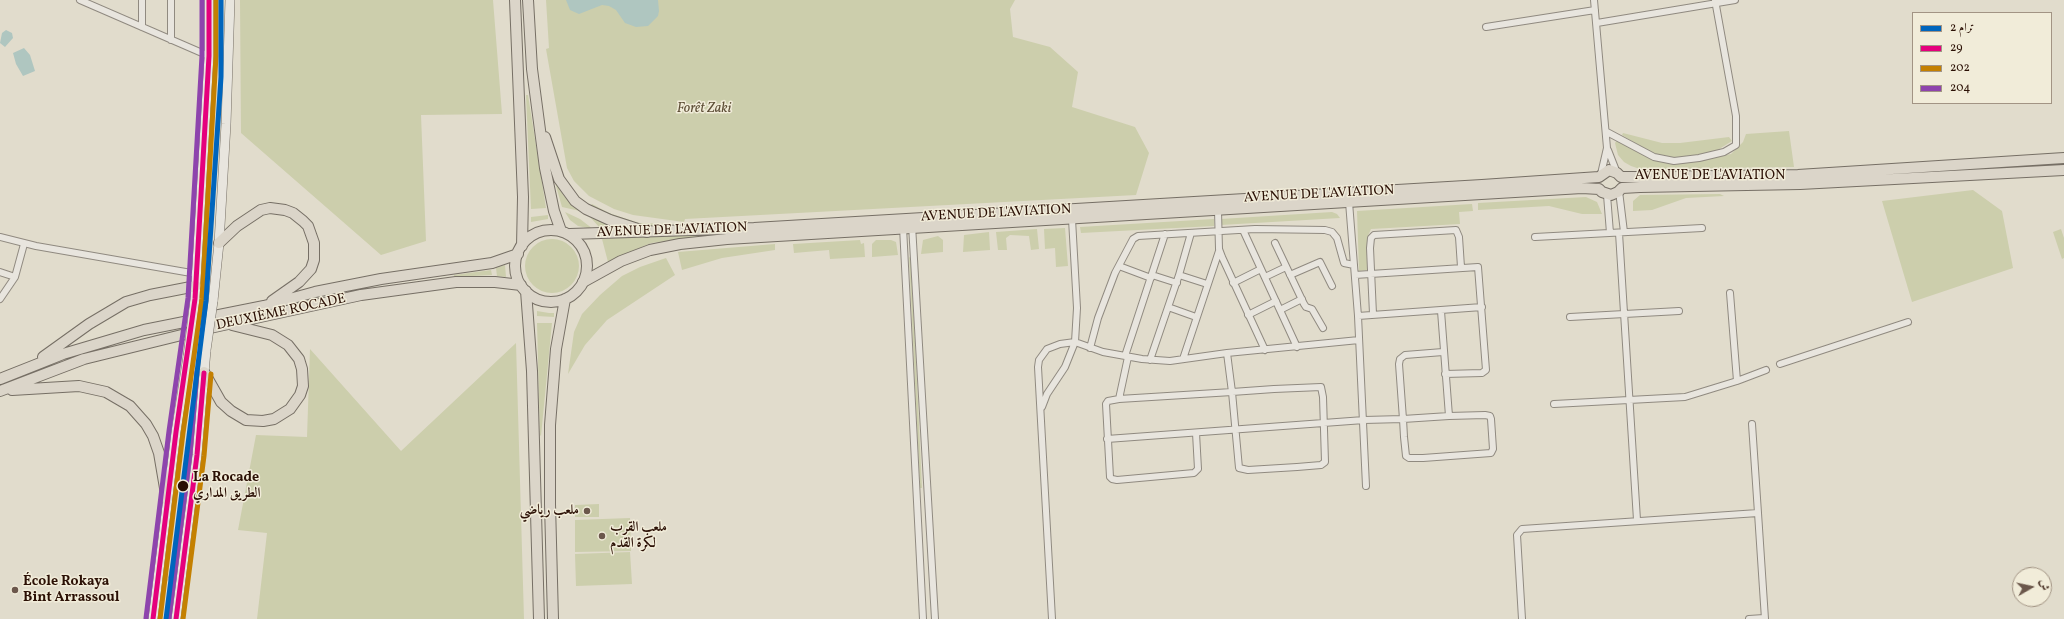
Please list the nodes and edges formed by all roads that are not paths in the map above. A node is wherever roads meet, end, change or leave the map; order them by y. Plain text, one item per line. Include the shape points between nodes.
1 (80, 0) edge
2 (142, 0) edge
3 (171, 0) edge
4 (208, 0) edge
5 (230, 0) edge
6 (514, 0) edge
7 (528, 0) edge
8 (1594, 0) edge
9 (1735, 0) edge
10 (1715, 2) edge
11 (1595, 10) junction
12 (1597, 23) junction
13 (142, 27) junction
14 (1486, 27) dead end
15 (171, 40) junction
16 (209, 56) junction
17 (536, 105) junction
18 (1607, 132) junction
19 (1607, 148) junction
20 (2064, 158) edge
21 (2064, 170) edge
22 (1619, 175) junction
23 (1600, 176) junction
24 (1620, 190) junction
25 (1603, 192) junction
26 (1349, 202) junction
27 (1218, 211) junction
28 (1072, 219) junction
29 (907, 224) junction
30 (1702, 228) dead end
31 (1243, 230) junction
32 (647, 232) junction
33 (1219, 232) junction
34 (1622, 232) junction
35 (566, 233) junction
36 (1191, 233) junction
37 (1610, 233) junction
38 (1165, 234) junction
39 (0, 237) edge
40 (1536, 237) dead end
41 (219, 243) junction
42 (1275, 243) dead end
43 (24, 244) junction
44 (1219, 249) junction
45 (520, 250) junction
46 (1354, 265) junction
47 (1119, 266) junction
48 (1286, 267) junction
49 (1461, 267) junction
50 (1261, 269) junction
51 (0, 272) edge
52 (197, 274) junction
53 (1371, 274) junction
54 (1179, 275) junction
55 (1290, 275) junction
56 (1355, 275) junction
57 (1152, 276) junction
58 (15, 277) junction
59 (1265, 277) junction
60 (583, 282) junction
61 (1176, 283) junction
62 (1233, 283) junction
63 (1207, 284) junction
64 (196, 286) junction
65 (1332, 286) dead end
66 (524, 288) junction
67 (1730, 293) dead end
68 (0, 299) edge
69 (565, 299) junction
70 (1302, 299) junction
71 (1276, 301) junction
72 (264, 306) junction
73 (1168, 307) junction
74 (1482, 307) junction
75 (1280, 310) junction
76 (1441, 310) junction
77 (1679, 310) dead end
78 (1625, 313) junction
79 (1374, 314) junction
80 (1248, 315) junction
81 (1358, 316) junction
82 (1196, 317) junction
83 (1570, 317) dead end
84 (1908, 322) dead end
85 (228, 324) junction
86 (1323, 328) dead end
87 (1359, 340) junction
88 (1075, 342) junction
89 (1297, 347) junction
90 (1090, 348) junction
91 (1265, 350) junction
92 (1443, 352) junction
93 (1226, 353) junction
94 (1126, 356) junction
95 (1183, 359) junction
96 (1150, 360) junction
97 (1780, 364) dead end
98 (31, 366) junction
99 (1766, 370) dead end
100 (204, 372) junction
101 (1445, 374) junction
102 (0, 379) edge
103 (1737, 381) junction
104 (0, 391) edge
105 (1232, 392) junction
106 (1119, 399) junction
107 (1629, 399) junction
108 (1554, 404) dead end
109 (1040, 410) junction
110 (1449, 416) junction
111 (1403, 419) junction
112 (1364, 420) junction
113 (1324, 423) junction
114 (1752, 424) dead end
115 (1235, 430) junction
116 (1196, 433) junction
117 (1108, 439) junction
118 (1366, 486) dead end
119 (167, 500) junction
120 (1758, 513) junction
121 (1638, 520) junction
122 (1764, 618) edge
123 (153, 619) edge
124 (176, 619) edge
125 (540, 619) edge
126 (553, 619) edge
127 (923, 619) edge
128 (934, 619) edge
129 (1052, 619) edge
130 (1522, 619) edge
131 (1749, 619) edge

1 - 13 street
2 - 13 street
3 - 15 street
4 - 16 main road
5 - 41 main road
6 - 45 main road via 522,197
7 - 17 main road
8 - 11 street
9 - 10 street
10 - 12 street
10 - 18 street via 1736,116 1736,145 1724,152 1674,161 1654,156
11 - 12 street
11 - 14 street
12 - 18 street
13 - 15 street
15 - 16 street
16 - 52 main road
17 - 32 main road via 554,166 566,190 575,201 598,215
17 - 35 main road via 549,189
18 - 19 street
19 - 22 street
19 - 23 street
20 - 22 main road, AVENUE DE L'AVIATION via 1798,175
21 - 24 main road, AVENUE DE L'AVIATION via 1814,184
22 - 23 main road, AVENUE DE L'AVIATION via 1609,170
22 - 24 main road
23 - 25 main road
23 - 29 main road, AVENUE DE L'AVIATION
24 - 25 main road, AVENUE DE L'AVIATION via 1615,194
24 - 34 street
25 - 26 main road, AVENUE DE L'AVIATION
25 - 37 street
26 - 27 main road, AVENUE DE L'AVIATION
26 - 46 street
27 - 28 main road, AVENUE DE L'AVIATION
27 - 33 street
28 - 29 main road, AVENUE DE L'AVIATION
28 - 88 street
29 - 32 main road, AVENUE DE L'AVIATION
29 - 60 main road, AVENUE DE L'AVIATION via 665,246 621,261
29 - 127 street
29 - 128 street
30 - 34 street
31 - 33 street
31 - 46 street via 1329,231 1337,238 1344,263
31 - 50 street
32 - 35 main road, AVENUE DE L'AVIATION
33 - 36 street
33 - 44 street
34 - 37 street
34 - 78 street
35 - 45 main road via 552,230 535,234
35 - 60 main road via 582,247 586,256 587,269
36 - 38 street
36 - 54 street
37 - 40 street
38 - 47 street via 1136,237
38 - 57 street
39 - 43 street
41 - 72 main road via 251,216 270,208 293,213 308,226 315,252 311,269 299,282
41 - 100 main road, bridge
42 - 48 street
43 - 52 street
43 - 58 street
44 - 62 street
44 - 63 street
45 - 66 main road via 516,270
45 - 72 main road, DEUXIÈME ROCADE via 492,263 381,279 315,292
46 - 56 street
47 - 57 street
47 - 90 street
48 - 55 street
48 - 59 street
49 - 53 street
49 - 53 street via 1458,232 1452,229 1439,230 1374,236 1370,241
49 - 74 street via 1479,268
50 - 59 street
50 - 62 street
51 - 58 street
52 - 64 main road
53 - 56 street
53 - 79 street
54 - 61 street
54 - 63 street
55 - 65 street via 1320,262
55 - 70 street
56 - 81 street
57 - 61 street
57 - 94 street
58 - 68 street
59 - 71 street
60 - 69 main road via 579,289
61 - 73 street
62 - 80 street
63 - 82 street
64 - 98 main road via 126,302 89,324
64 - 119 main road, bridge
66 - 69 main road via 534,297 544,301 555,302
66 - 85 main road, DEUXIÈME ROCADE via 495,282 429,285 361,295
66 - 125 main road via 532,371
67 - 103 street
69 - 126 main road via 555,355 550,419
70 - 75 street
70 - 86 street via 1306,307 1312,309
71 - 75 street
71 - 80 street
72 - 98 main road, DEUXIÈME ROCADE via 144,330
73 - 82 street
73 - 96 street
74 - 76 street
74 - 101 street via 1486,371
75 - 89 street
76 - 79 street
76 - 92 street
77 - 78 street
78 - 83 street
78 - 107 street
79 - 81 street
80 - 91 street
81 - 87 street
82 - 95 street
84 - 97 street
85 - 100 main road via 272,335 288,345 299,359 302,369 303,386 300,395 290,409 274,419 263,422 246,420 221,402
85 - 104 main road, DEUXIÈME ROCADE via 84,360
87 - 89 street
87 - 112 street
88 - 90 street
88 - 109 street via 1065,367
88 - 109 street via 1054,346 1039,360
89 - 91 street
90 - 94 street
91 - 93 street
92 - 101 street
92 - 111 street via 1400,357
93 - 95 street
93 - 105 street
94 - 96 street
94 - 106 street
95 - 96 street
98 - 102 main road, DEUXIÈME ROCADE
99 - 103 street
100 - 124 main road via 197,455
101 - 110 street
103 - 107 street via 1691,396
104 - 119 main road via 79,386 94,388 119,398 139,415 153,436 159,453
105 - 106 street
105 - 113 street via 1320,387 1323,391
105 - 115 street
106 - 117 street via 1108,400 1106,404
107 - 108 street
107 - 121 street
109 - 129 street
110 - 111 street
110 - 111 street via 1490,416 1492,452 1407,458
111 - 112 street
112 - 113 street
112 - 118 street
113 - 115 street
113 - 115 street via 1325,462 1320,465 1297,467 1241,470
114 - 120 street
115 - 116 street
116 - 117 street
116 - 117 street via 1198,468 1195,472 1117,480 1110,476
119 - 123 main road
120 - 121 street
120 - 122 street
121 - 130 street via 1518,531
122 - 131 street

